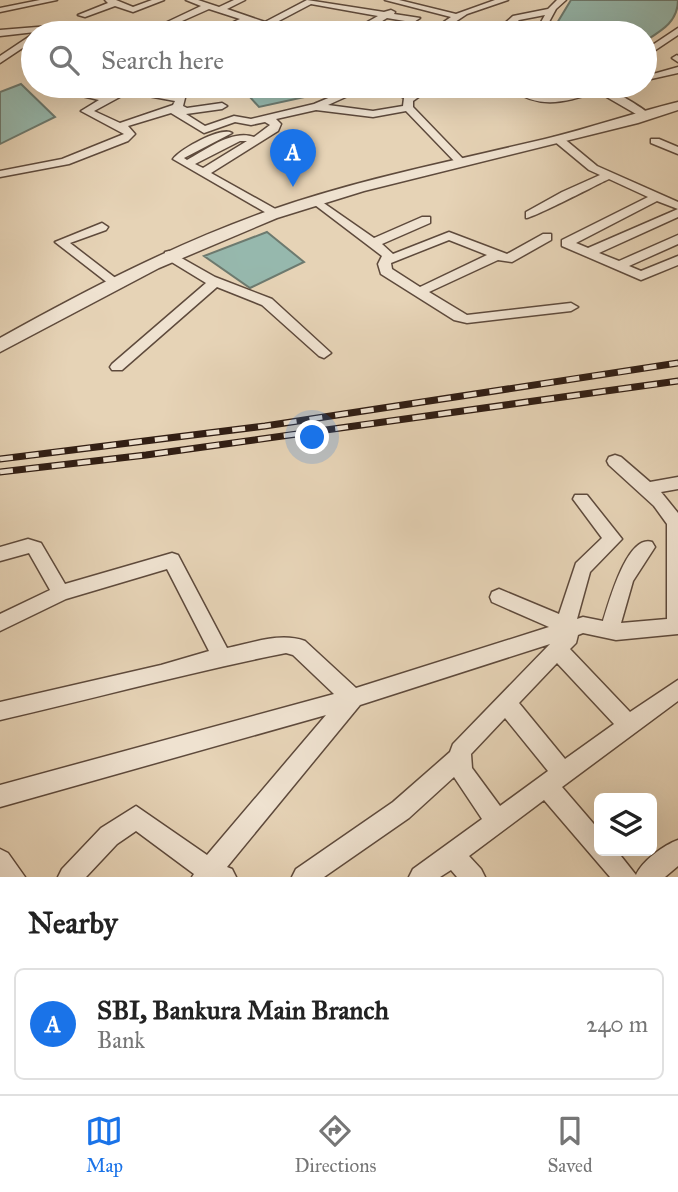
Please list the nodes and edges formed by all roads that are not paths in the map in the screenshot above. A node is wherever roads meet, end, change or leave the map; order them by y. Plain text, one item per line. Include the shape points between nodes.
1 (53, 0) edge
2 (160, 0) edge
3 (190, 0) edge
4 (241, 0) edge
5 (389, 0) edge
6 (504, 0) edge
7 (562, 0) edge
8 (0, 1) edge
9 (312, 1) edge
10 (112, 2) edge
11 (451, 3) dead end
12 (405, 4) junction
13 (19, 6) junction
14 (214, 8) junction
15 (0, 10) edge
16 (430, 10) junction
17 (551, 10) junction
18 (32, 12) dead end
19 (388, 13) junction
20 (443, 13) junction
21 (82, 15) dead end
22 (456, 16) junction
23 (247, 19) junction
24 (180, 21) edge
25 (242, 21) edge
26 (253, 21) edge
27 (273, 21) edge
28 (375, 21) edge
29 (407, 21) edge
30 (411, 21) edge
31 (450, 21) edge
32 (513, 21) edge
33 (545, 21) edge
34 (678, 31) edge
35 (0, 33) edge
36 (21, 33) edge
37 (21, 44) edge
38 (657, 46) edge
39 (0, 60) edge
40 (678, 70) edge
41 (657, 75) edge
42 (101, 98) edge
43 (114, 98) edge
44 (155, 98) edge
45 (180, 98) edge
46 (337, 98) edge
47 (403, 98) edge
48 (414, 98) edge
49 (534, 98) edge
50 (563, 98) edge
51 (616, 98) edge
52 (111, 100) junction
53 (410, 103) junction
54 (222, 106) dead end
55 (678, 106) edge
56 (177, 107) junction
57 (316, 107) junction
58 (647, 116) junction
59 (266, 118) junction
60 (126, 130) junction
61 (231, 132) dead end
62 (558, 139) junction
63 (255, 141) junction
64 (655, 141) dead end
65 (678, 151) edge
66 (461, 162) junction
67 (187, 164) junction
68 (203, 173) junction
69 (0, 174) edge
70 (608, 176) junction
71 (678, 191) edge
72 (661, 197) junction
73 (315, 200) junction
74 (678, 206) edge
75 (678, 213) edge
76 (275, 214) junction
77 (530, 215) dead end
78 (426, 220) dead end
79 (103, 227) dead end
80 (547, 237) dead end
81 (678, 239) edge
82 (373, 243) junction
83 (588, 253) junction
84 (169, 256) junction
85 (496, 256) junction
86 (388, 260) junction
87 (678, 260) edge
88 (617, 267) junction
89 (215, 282) junction
90 (113, 283) junction
91 (419, 292) junction
92 (570, 307) dead end
93 (0, 345) edge
94 (324, 353) dead end
95 (117, 367) dead end
96 (615, 461) dead end
97 (678, 483) edge
98 (646, 489) junction
99 (580, 499) dead end
100 (646, 547) dead end
101 (0, 554) edge
102 (61, 593) junction
103 (677, 595) edge
104 (499, 597) dead end
105 (0, 623) edge
106 (678, 625) edge
107 (609, 632) junction
108 (564, 634) junction
109 (222, 658) junction
110 (678, 689) edge
111 (353, 698) junction
112 (506, 703) junction
113 (0, 711) edge
114 (629, 725) junction
115 (458, 758) junction
116 (555, 779) junction
117 (0, 796) edge
118 (497, 821) junction
119 (594, 838) edge
120 (678, 851) edge
121 (452, 854) junction
122 (607, 856) edge
123 (0, 861) edge
124 (212, 875) edge
125 (13, 877) edge
126 (70, 877) edge
127 (304, 877) edge
128 (421, 877) edge
129 (473, 877) edge
130 (625, 877) edge
131 (648, 877) edge

1 - 13 street
2 - 10 street via 133,10
3 - 14 street
4 - 14 street
5 - 12 street
6 - 22 street
7 - 17 street
8 - 13 street
9 - 19 street
9 - 27 street
10 - 21 street
11 - 20 street
12 - 16 street
12 - 19 street
13 - 15 street
13 - 18 street
14 - 23 street
14 - 24 street
16 - 20 street
16 - 30 street
17 - 32 street
17 - 33 street
19 - 28 street
19 - 29 street
20 - 22 street
22 - 31 street
23 - 25 street
23 - 26 street
34 - 38 street
35 - 36 street
37 - 39 street
40 - 41 street
42 - 52 street
43 - 52 street
44 - 56 street
45 - 56 street
46 - 57 street
47 - 53 street
48 - 53 street
49 - 50 street via 548,103
51 - 58 street
52 - 60 street via 86,111
53 - 57 street via 373,114
53 - 66 street
54 - 56 street
55 - 58 street
56 - 59 street via 204,130 234,119
56 - 60 street
57 - 59 street
58 - 62 street
59 - 63 street via 276,126
60 - 69 street via 65,162
61 - 67 street via 178,155
62 - 66 street
62 - 70 street
63 - 67 street via 237,138
63 - 68 street
64 - 65 street
66 - 73 street
67 - 68 street
68 - 76 street
70 - 72 street
70 - 77 street
71 - 72 street
72 - 74 street
72 - 83 street via 567,240 568,245
73 - 76 street
73 - 82 street
75 - 83 street
76 - 84 street
78 - 82 street
79 - 90 street via 61,242
80 - 85 street via 512,258
81 - 88 street
82 - 86 street
83 - 88 street
84 - 89 street
84 - 90 street
85 - 86 street via 449,236
85 - 91 street
86 - 91 street via 386,271
87 - 88 street via 641,276
89 - 94 street via 267,302
89 - 95 street
90 - 93 street
91 - 92 street via 459,317 476,320
96 - 98 street
97 - 98 street
98 - 103 street via 676,523
99 - 108 street via 613,539 582,568
100 - 107 street via 625,579
101 - 102 street via 35,548
102 - 105 street
102 - 109 street via 172,560
103 - 106 street
104 - 108 street
106 - 107 street
107 - 108 street via 583,625
108 - 111 street
108 - 112 street
108 - 114 street
109 - 111 street via 293,644
109 - 113 street
110 - 114 street
111 - 117 street
111 - 124 street
112 - 115 street via 464,745
112 - 116 street
114 - 116 street
115 - 118 street
115 - 127 street via 401,810
116 - 118 street
116 - 119 street
118 - 121 street
120 - 131 street
121 - 128 street
121 - 129 street
122 - 130 street
123 - 125 street
124 - 126 street via 135,817 109,836

